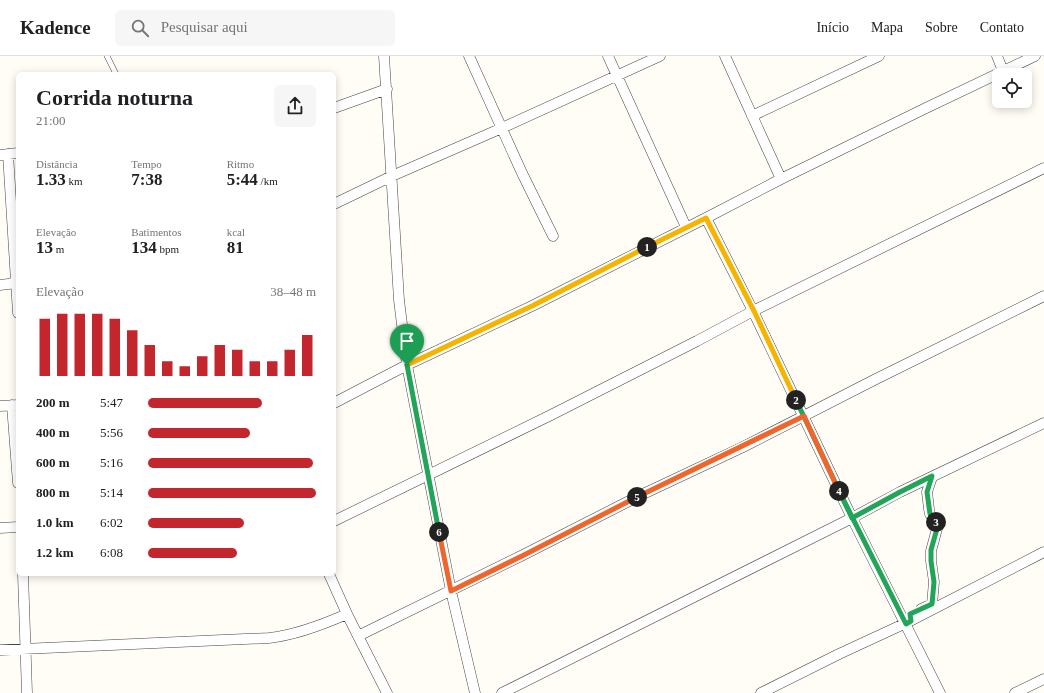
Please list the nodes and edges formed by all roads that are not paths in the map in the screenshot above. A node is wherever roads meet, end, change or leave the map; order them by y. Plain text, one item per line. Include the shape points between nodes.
1 (107, 56) edge
2 (384, 56) edge
3 (469, 56) edge
4 (608, 56) edge
5 (660, 56) edge
6 (725, 56) edge
7 (879, 56) edge
8 (997, 56) edge
9 (1035, 56) edge
10 (1002, 68) edge
11 (1009, 68) edge
12 (115, 72) edge
13 (617, 76) junction
14 (992, 76) edge
15 (387, 89) junction
16 (336, 107) edge
17 (752, 116) junction
18 (502, 128) junction
19 (9, 154) edge
20 (1044, 168) edge
21 (392, 176) junction
22 (781, 179) junction
23 (336, 203) edge
24 (706, 218) junction
25 (686, 227) junction
26 (553, 236) dead end
27 (16, 266) edge
28 (16, 282) edge
29 (0, 285) edge
30 (1044, 296) edge
31 (754, 311) junction
32 (407, 365) junction
33 (336, 402) edge
34 (15, 405) edge
35 (0, 406) edge
36 (804, 416) junction
37 (1044, 423) edge
38 (16, 431) edge
39 (428, 474) junction
40 (932, 476) junction
41 (852, 518) junction
42 (336, 520) edge
43 (16, 527) edge
44 (0, 528) edge
45 (1044, 552) edge
46 (23, 576) edge
47 (330, 576) edge
48 (451, 591) junction
49 (347, 614) junction
50 (908, 622) junction
51 (358, 636) junction
52 (26, 649) junction
53 (0, 650) edge
54 (1044, 679) edge
55 (27, 693) edge
56 (387, 693) edge
57 (474, 693) edge
58 (502, 693) edge
59 (761, 693) edge
60 (940, 693) edge
61 (1015, 693) edge

1 - 12 lane
2 - 15 street
3 - 18 street
4 - 13 street
5 - 13 street
6 - 17 street
7 - 17 street
8 - 10 street
9 - 11 street
13 - 18 street
13 - 25 street
14 - 22 street
15 - 16 street
15 - 21 street
17 - 22 street
18 - 21 street
18 - 26 street
19 - 27 street
20 - 31 street
21 - 23 street
21 - 32 street via 399,300
22 - 24 street
24 - 25 street
24 - 31 street
25 - 32 street via 532,306
28 - 29 street
30 - 36 street
31 - 36 street
31 - 39 street
32 - 33 street
32 - 39 street
34 - 35 street
34 - 38 street
36 - 41 street
36 - 48 street
37 - 40 street
39 - 42 street
39 - 48 street
40 - 41 street
40 - 50 street via 927,492 929,509 938,525 931,550 934,582 932,604 910,614
41 - 50 street
41 - 58 street
43 - 44 street
45 - 50 street
46 - 52 street
47 - 49 street
48 - 51 street
48 - 57 street
49 - 51 street
49 - 52 street via 325,624 269,638
50 - 59 street
50 - 60 street
51 - 56 street
52 - 53 street
52 - 55 street
54 - 61 street

